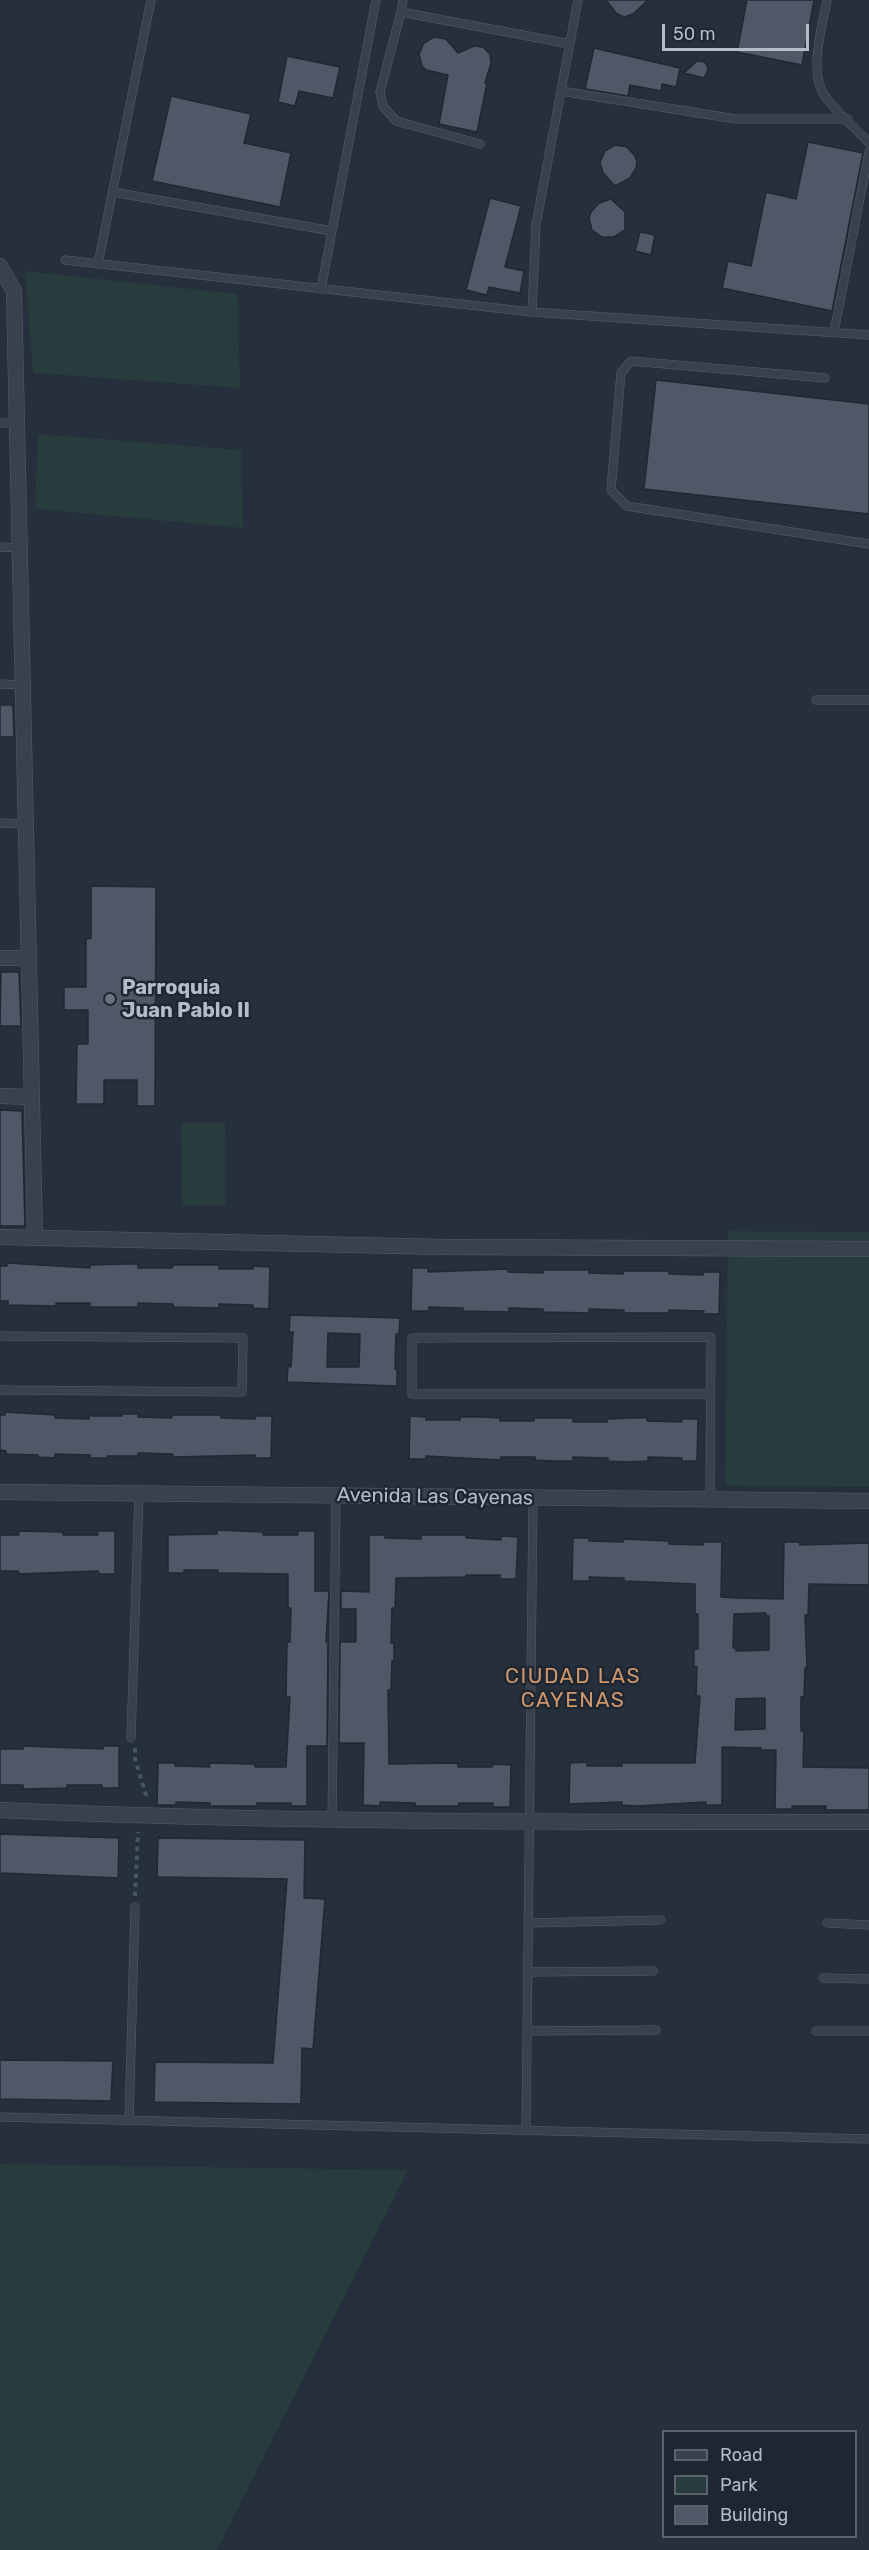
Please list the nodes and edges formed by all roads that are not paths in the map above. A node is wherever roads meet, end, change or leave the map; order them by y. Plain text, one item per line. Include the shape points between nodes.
1 (151, 0) edge
2 (376, 0) edge
3 (403, 0) edge
4 (578, 0) edge
5 (827, 0) edge
6 (401, 12) junction
7 (570, 44) junction
8 (561, 91) junction
9 (848, 119) junction
10 (869, 143) edge
11 (480, 144) dead end
12 (869, 152) edge
13 (113, 192) junction
14 (333, 231) junction
15 (65, 260) dead end
16 (98, 264) junction
17 (0, 266) edge
18 (321, 288) junction
19 (532, 312) junction
20 (834, 332) junction
21 (869, 335) edge
22 (825, 378) dead end
23 (0, 423) edge
24 (18, 423) junction
25 (869, 544) edge
26 (0, 547) edge
27 (20, 548) junction
28 (0, 684) edge
29 (23, 685) junction
30 (816, 700) dead end
31 (869, 700) edge
32 (0, 823) edge
33 (26, 824) junction
34 (0, 958) edge
35 (29, 958) junction
36 (0, 1096) edge
37 (32, 1097) junction
38 (0, 1237) edge
39 (35, 1237) junction
40 (869, 1249) edge
41 (0, 1336) edge
42 (0, 1390) edge
43 (711, 1394) junction
44 (0, 1492) edge
45 (139, 1493) junction
46 (336, 1496) junction
47 (533, 1498) junction
48 (710, 1500) junction
49 (869, 1501) edge
50 (131, 1738) dead end
51 (0, 1810) edge
52 (332, 1820) junction
53 (529, 1822) junction
54 (869, 1822) edge
55 (135, 1907) dead end
56 (661, 1920) dead end
57 (528, 1923) junction
58 (827, 1923) dead end
59 (869, 1925) edge
60 (653, 1971) dead end
61 (528, 1972) junction
62 (823, 1978) dead end
63 (869, 1979) edge
64 (656, 2030) dead end
65 (527, 2031) junction
66 (816, 2031) dead end
67 (869, 2031) edge
68 (0, 2117) edge
69 (129, 2121) junction
70 (526, 2130) junction
71 (869, 2139) edge

1 - 13 lane
2 - 14 lane
3 - 6 lane
4 - 7 lane
5 - 9 lane via 817,54 819,82 826,98
6 - 7 lane
6 - 11 lane via 380,92 383,106 396,121
7 - 8 lane
8 - 9 lane via 736,119
8 - 19 lane via 536,225
9 - 10 lane
12 - 20 lane
13 - 14 lane
13 - 16 lane
14 - 18 lane
15 - 16 lane
16 - 18 lane
17 - 24 street via 14,291
18 - 19 lane
19 - 20 lane
20 - 21 lane
22 - 25 lane via 631,361 621,373 611,490 627,506
23 - 24 lane
24 - 27 street
26 - 27 lane
27 - 29 street
28 - 29 lane
29 - 33 street
30 - 31 lane
32 - 33 lane
33 - 35 street
34 - 35 street
35 - 37 street
36 - 37 street
37 - 39 street
38 - 39 street
39 - 40 street via 444,1246
41 - 42 lane via 243,1338 242,1392
43 - 43 lane via 711,1337 412,1338 412,1394
43 - 48 lane
44 - 45 street, Avenida Las Cayenas
45 - 46 street, Avenida Las Cayenas
45 - 50 lane
46 - 47 street, Avenida Las Cayenas
46 - 52 lane
47 - 48 street, Avenida Las Cayenas
47 - 53 lane
48 - 49 street, Avenida Las Cayenas
51 - 52 street
52 - 53 street
53 - 54 street
53 - 57 lane
55 - 69 lane
56 - 57 lane
57 - 61 lane
58 - 59 lane
60 - 61 lane
61 - 65 lane
62 - 63 lane
64 - 65 lane
65 - 70 lane
66 - 67 lane
68 - 69 lane
69 - 70 lane
70 - 71 lane

